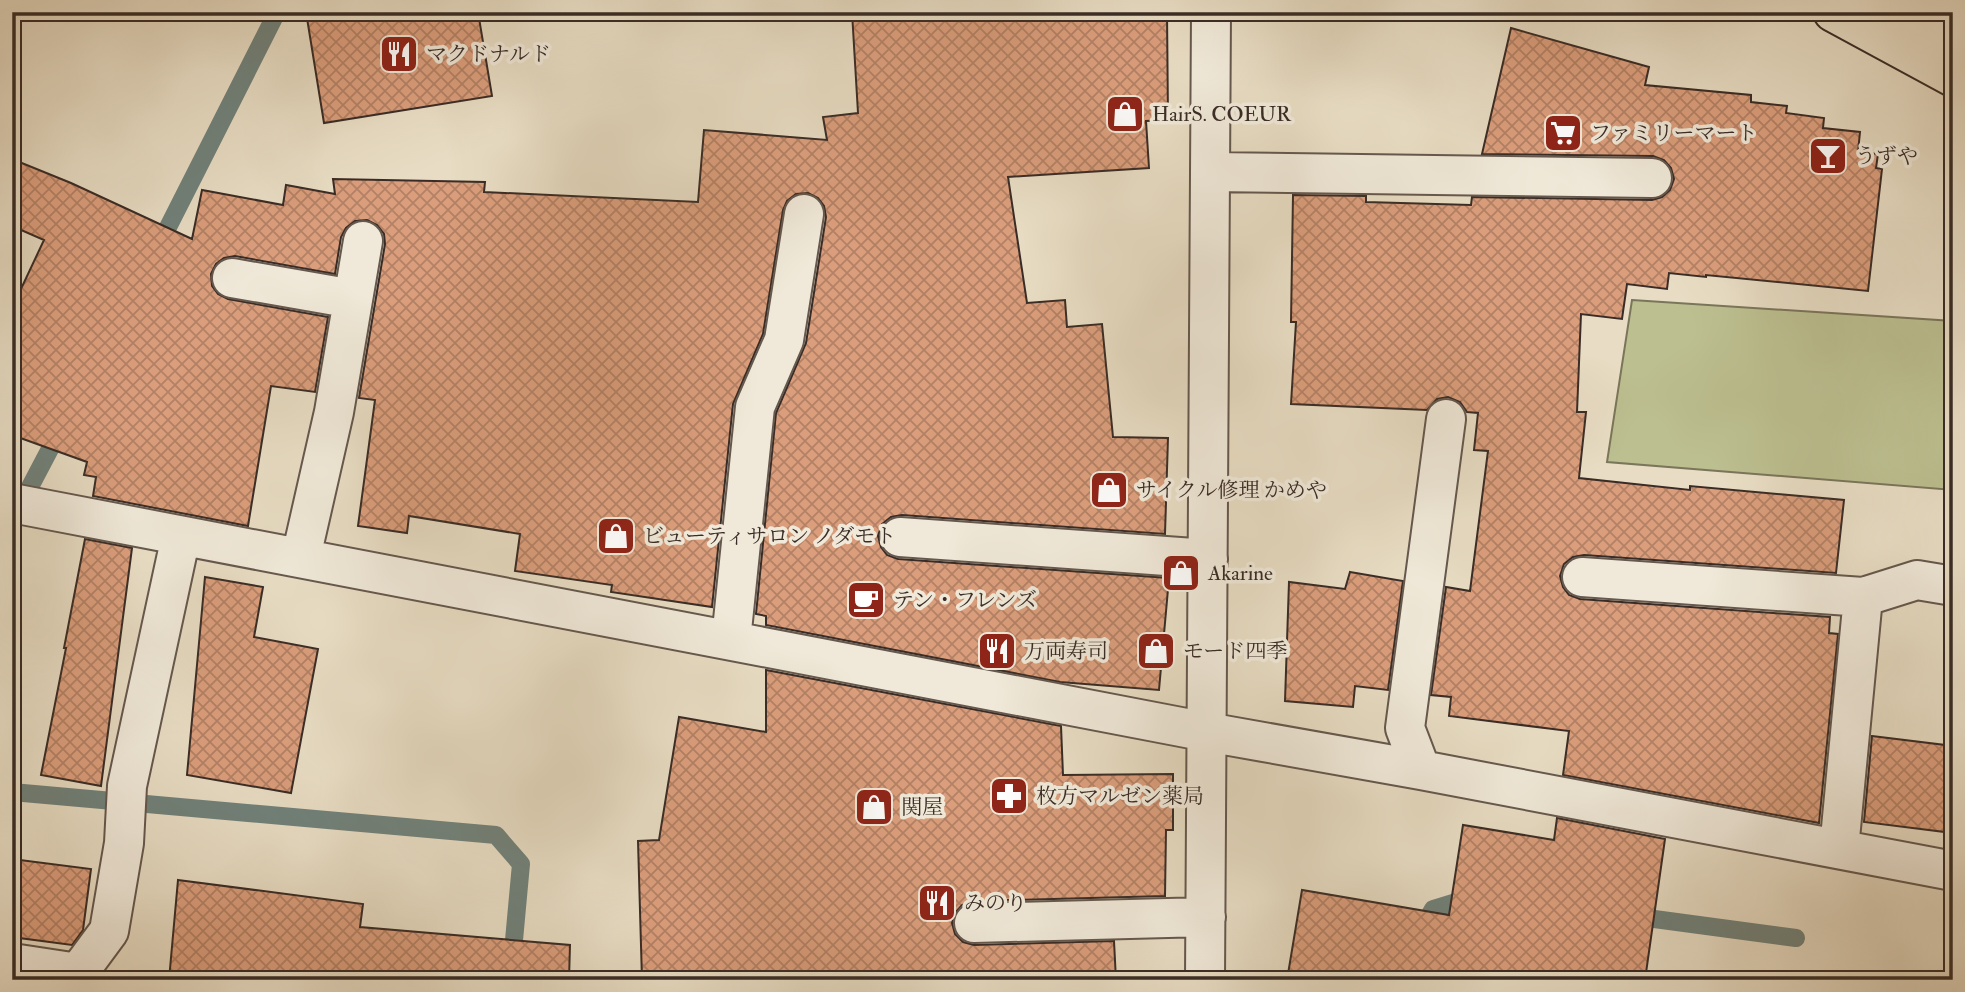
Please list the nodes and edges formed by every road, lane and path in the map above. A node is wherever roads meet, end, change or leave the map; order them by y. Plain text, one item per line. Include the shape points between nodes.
1 (1211, 12) edge
2 (1833, 12) edge
3 (1858, 12) edge
4 (1953, 41) edge
5 (1953, 77) edge
6 (1210, 172) junction
7 (1653, 178) dead end
8 (804, 214) dead end
9 (363, 241) dead end
10 (232, 278) dead end
11 (353, 299) junction
12 (1446, 419) dead end
13 (12, 503) edge
14 (181, 536) junction
15 (900, 537) dead end
16 (301, 557) junction
17 (1208, 559) junction
18 (1582, 578) dead end
19 (1953, 586) edge
20 (1863, 597) junction
21 (731, 640) junction
22 (1207, 732) junction
23 (1421, 770) junction
24 (1839, 849) junction
25 (1953, 870) edge
26 (1206, 917) junction
27 (974, 923) dead end
28 (12, 963) edge
29 (77, 976) edge
30 (1205, 980) edge

1 - 6 street
2 - 5 main road
3 - 4 main road
6 - 7 street
6 - 17 street
8 - 21 street via 784,340 755,407
9 - 11 street
10 - 11 street
11 - 16 street via 334,412
12 - 23 street via 1405,728
13 - 14 street
14 - 16 street
14 - 29 street via 127,786 124,843 109,931
15 - 17 street
16 - 21 street
17 - 22 street
18 - 20 street
19 - 20 street via 1917,580
20 - 24 street
21 - 22 street
22 - 23 street
22 - 26 street
23 - 24 street
24 - 25 street
26 - 27 street
26 - 30 street
28 - 29 street

